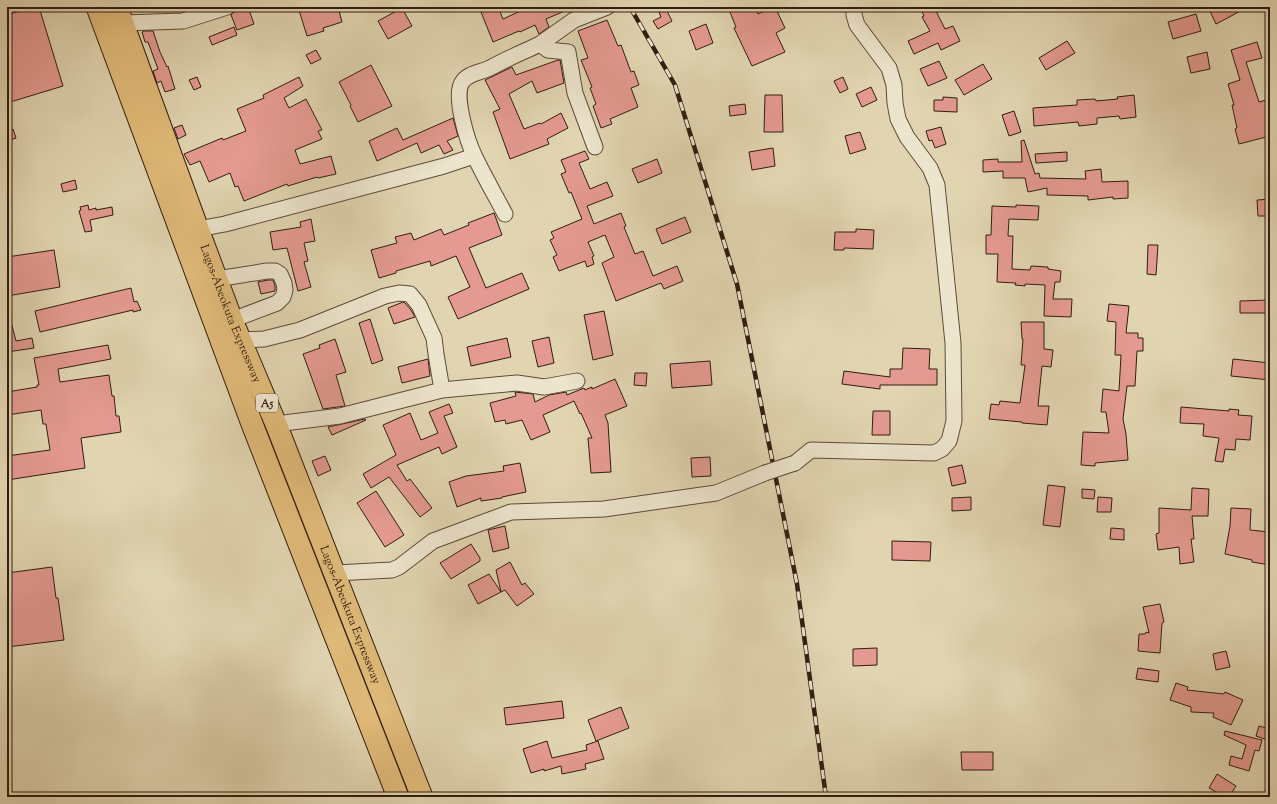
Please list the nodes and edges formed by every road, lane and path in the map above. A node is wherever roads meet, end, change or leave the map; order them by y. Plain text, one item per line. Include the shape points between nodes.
1 (97, 7) edge
2 (227, 7) edge
3 (607, 7) edge
4 (854, 7) edge
5 (120, 15) edge
6 (540, 44) junction
7 (595, 147) dead end
8 (474, 156) junction
9 (504, 214) dead end
10 (198, 229) junction
11 (217, 279) junction
12 (232, 320) junction
13 (240, 340) junction
14 (578, 381) dead end
15 (442, 390) junction
16 (276, 424) junction
17 (335, 573) junction
18 (398, 797) edge
19 (422, 797) edge

1 - 18 highway, Lagos-Abeokuta Expressway / A5 via 252,424
2 - 5 street via 183,21
3 - 6 street via 574,20
4 - 17 street, bridge via 857,25 889,68 898,119 907,137 930,168 937,185 953,344 954,421 948,441 942,450 934,453 811,450 795,463 716,493 604,509 511,512 433,541 392,570
5 - 10 highway, Lagos-Abeokuta Expressway / A5
6 - 7 street via 548,50 568,52 575,93
6 - 8 street via 462,81 459,89 460,110
8 - 9 street
8 - 10 street via 225,224
10 - 11 highway, Lagos-Abeokuta Expressway / A5
11 - 12 highway, Lagos-Abeokuta Expressway / A5
11 - 12 street via 275,271 280,274 284,283 283,297 276,304
12 - 13 highway, Lagos-Abeokuta Expressway / A5
13 - 15 street via 264,339 300,330 386,296 410,294 419,305 434,338
13 - 16 highway, Lagos-Abeokuta Expressway / A5
14 - 15 street via 544,387 517,384
15 - 16 street via 340,416
16 - 17 highway, Lagos-Abeokuta Expressway / A5
17 - 19 highway, Lagos-Abeokuta Expressway / A5

